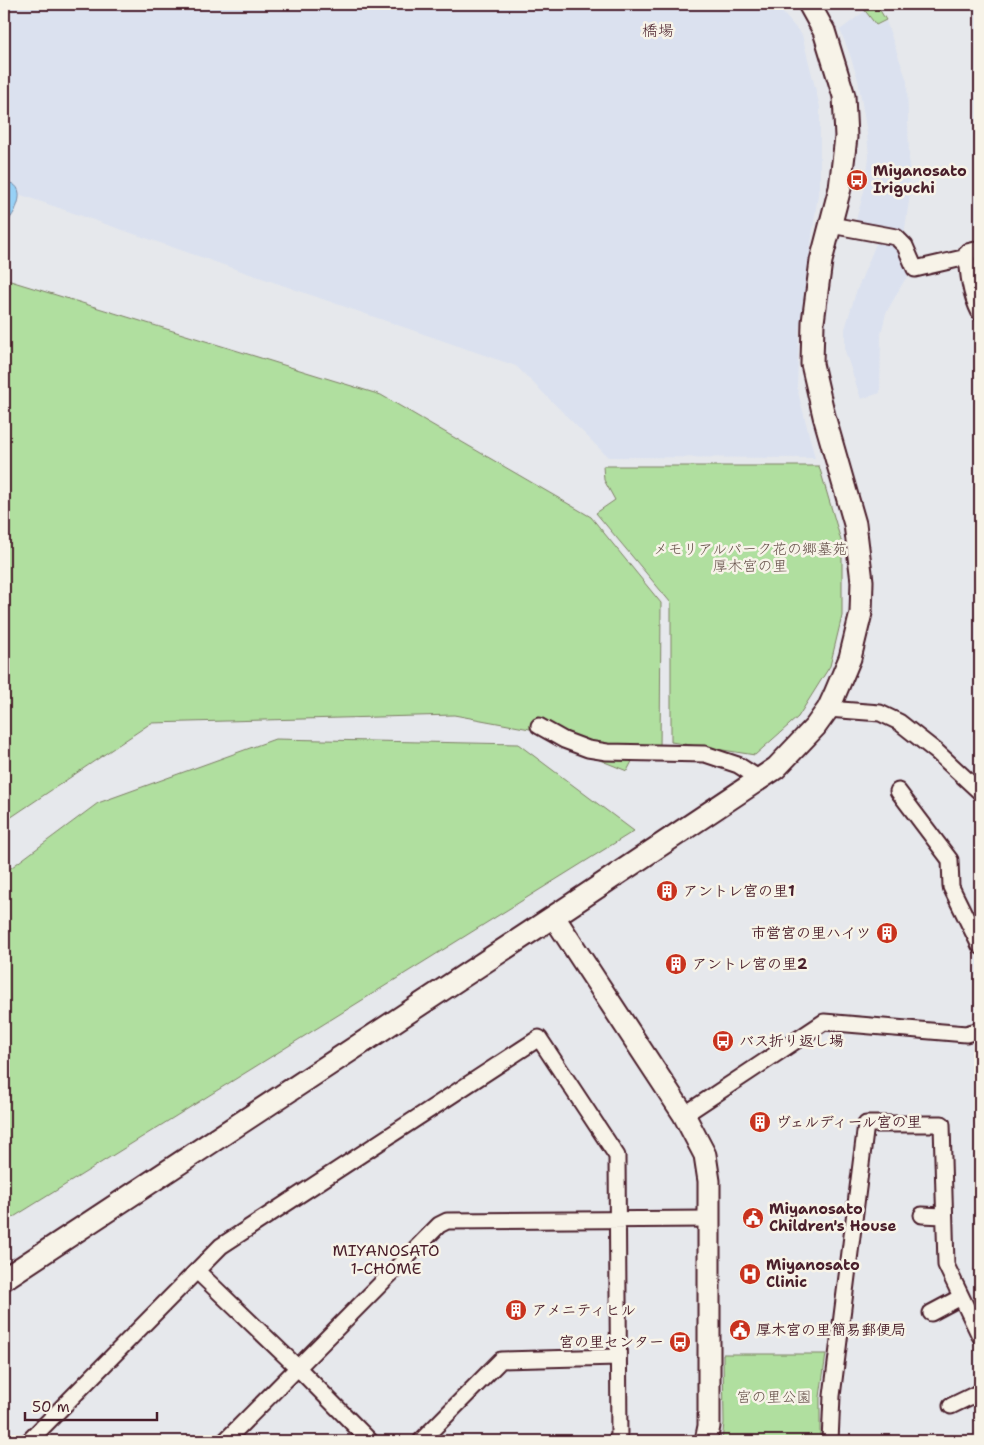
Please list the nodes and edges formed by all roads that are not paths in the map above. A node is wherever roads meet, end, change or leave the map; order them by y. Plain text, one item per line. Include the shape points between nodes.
1 (809, 4) edge
2 (831, 225) junction
3 (974, 253) edge
4 (980, 312) edge
5 (828, 709) junction
6 (539, 726) dead end
7 (760, 779) junction
8 (898, 791) dead end
9 (980, 792) edge
10 (554, 917) junction
11 (980, 946) edge
12 (980, 1030) edge
13 (684, 1115) junction
14 (922, 1215) dead end
15 (944, 1216) junction
16 (617, 1219) junction
17 (709, 1219) junction
18 (197, 1271) junction
19 (4, 1278) edge
20 (961, 1296) junction
21 (931, 1313) dead end
22 (980, 1336) edge
23 (618, 1358) junction
24 (297, 1367) junction
25 (980, 1392) edge
26 (951, 1406) dead end
27 (29, 1441) edge
28 (225, 1441) edge
29 (370, 1441) edge
30 (421, 1441) edge
31 (615, 1441) edge
32 (706, 1441) edge
33 (830, 1441) edge

1 - 2 street via 824,31 844,96 846,137 840,188
2 - 3 street via 896,237 905,246 915,269
2 - 5 street via 821,261 813,322 812,364 855,524 862,581 861,612 850,658
3 - 4 street via 968,278
5 - 7 street via 796,749
5 - 9 street via 880,713 899,722
6 - 7 street via 588,749 705,754 738,765
7 - 10 street
8 - 11 street via 922,829 950,860 951,887
10 - 13 street
10 - 19 street
12 - 13 street via 966,1034 824,1022
13 - 17 street via 705,1154
14 - 15 street
15 - 20 street via 946,1265
15 - 33 street via 942,1124 866,1124 832,1396
16 - 17 street
16 - 18 street via 617,1156 539,1038 221,1246
16 - 23 street
16 - 24 street via 447,1221 439,1225
17 - 32 street via 709,1426
18 - 24 street
18 - 27 street
20 - 21 street
20 - 22 street
23 - 30 street via 501,1360
23 - 31 street via 619,1438
24 - 28 street
24 - 29 street
25 - 26 street

